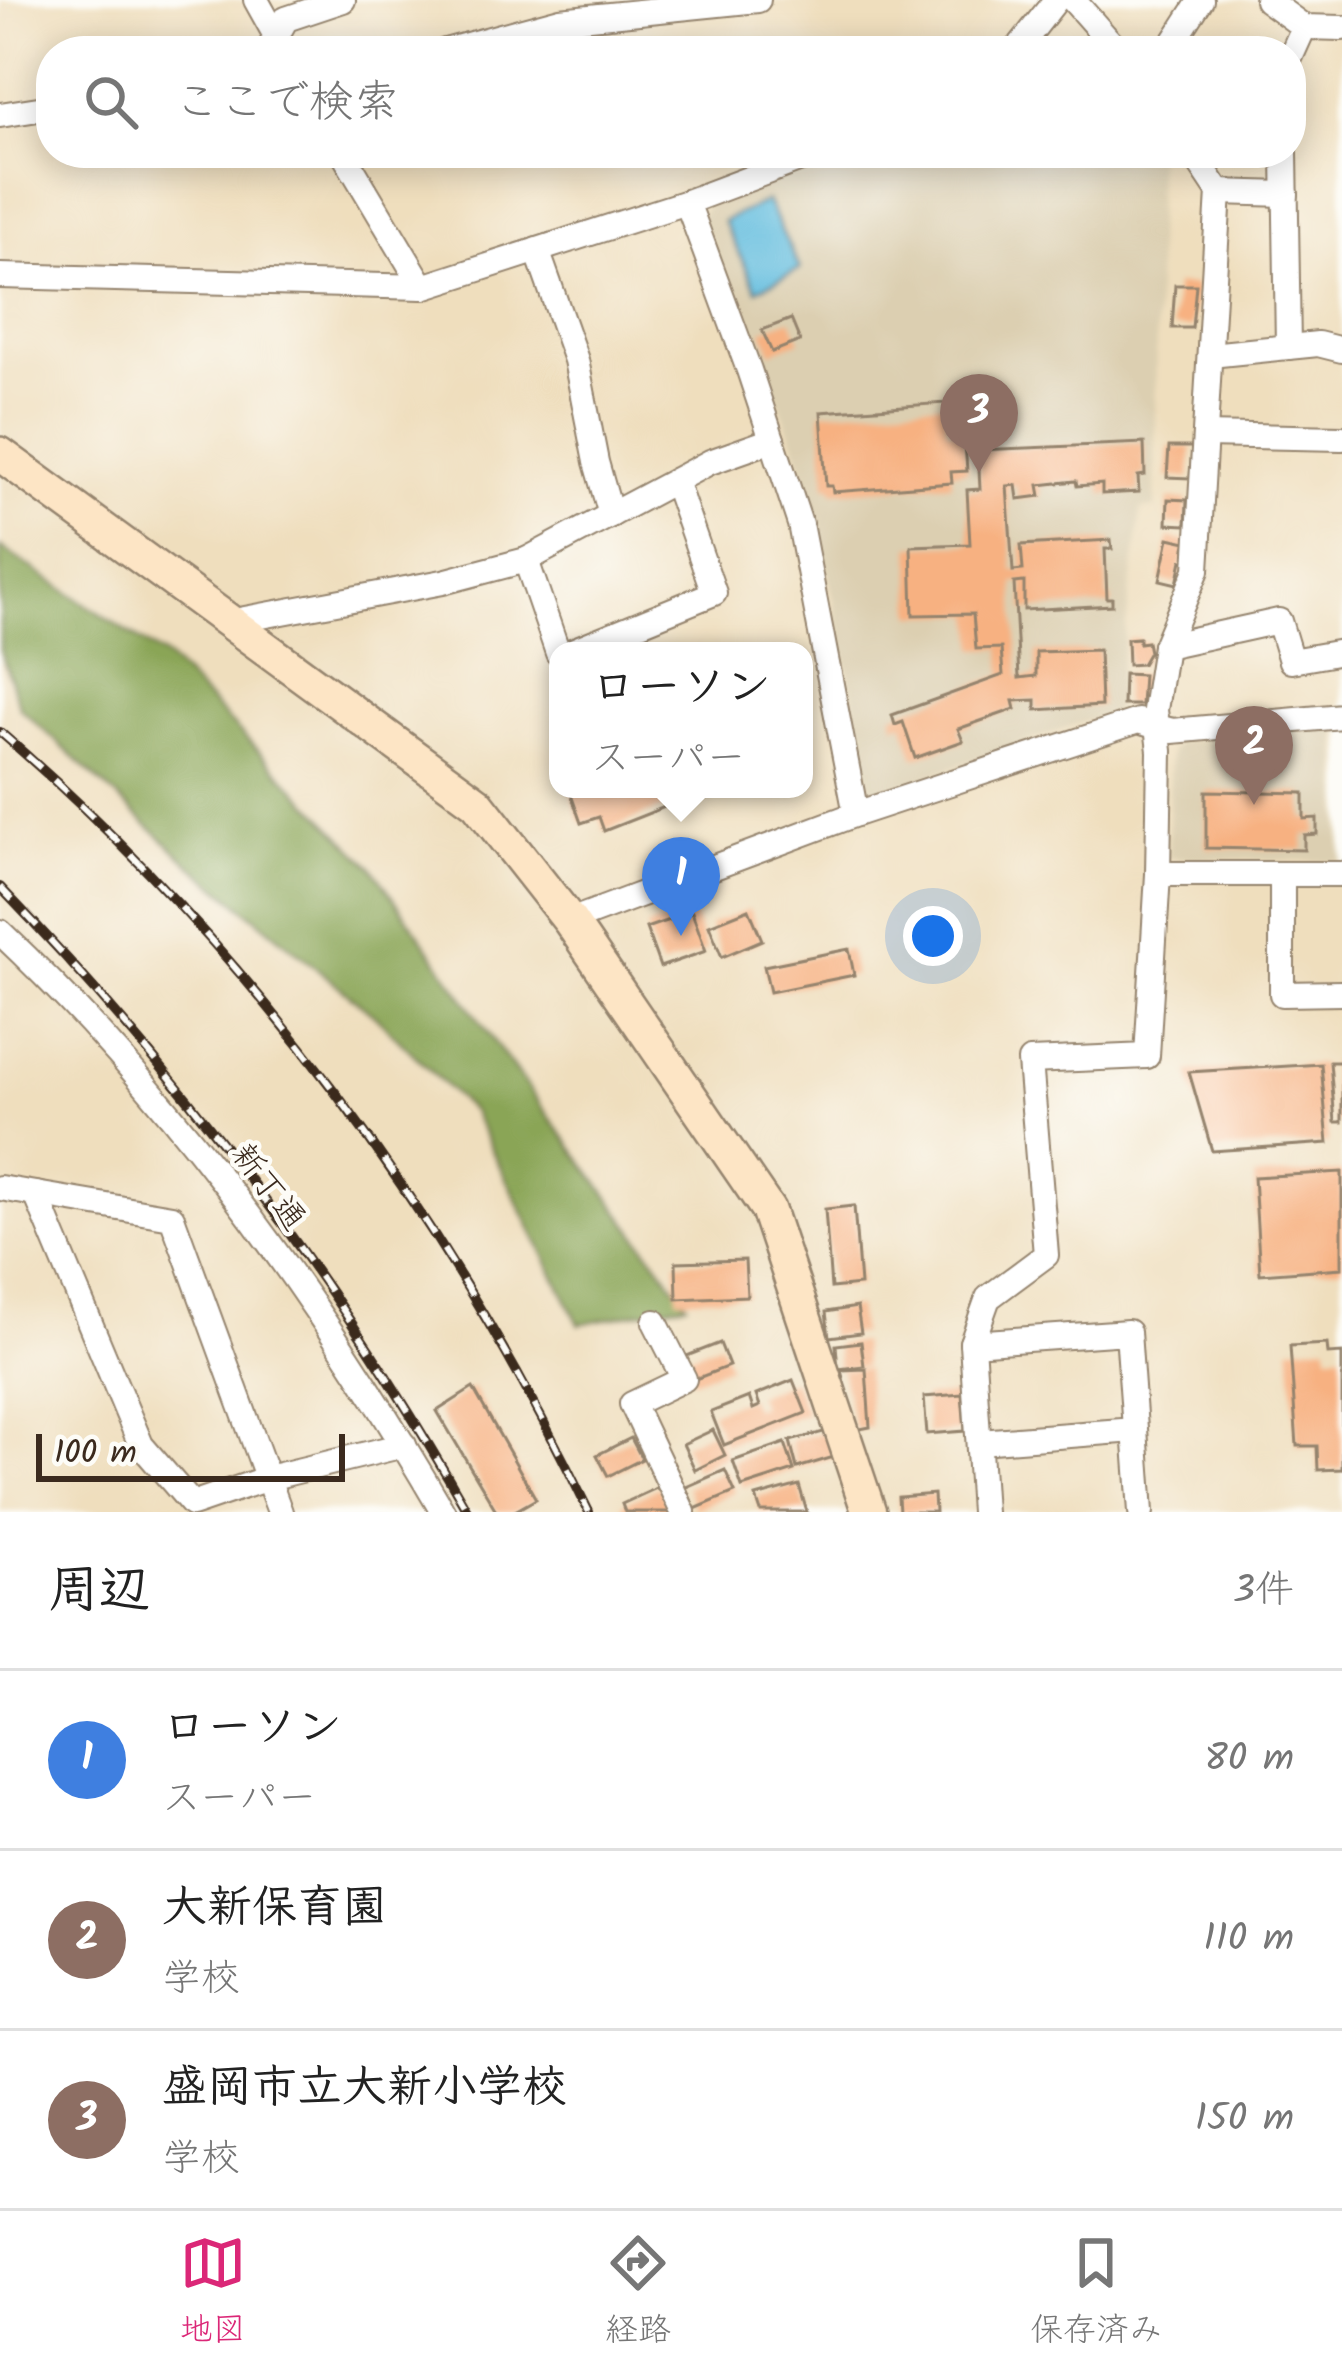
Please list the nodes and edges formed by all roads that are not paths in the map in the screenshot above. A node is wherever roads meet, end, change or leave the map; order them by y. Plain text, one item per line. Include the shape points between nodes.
1 (256, 0) edge
2 (343, 0) edge
3 (758, 0) edge
4 (1056, 0) edge
5 (1073, 0) edge
6 (1202, 0) edge
7 (1267, 0) edge
8 (1304, 28) junction
9 (1342, 28) edge
10 (272, 36) edge
11 (280, 36) edge
12 (501, 36) edge
13 (1028, 36) edge
14 (1105, 36) edge
15 (1178, 36) edge
16 (1300, 36) edge
17 (36, 110) edge
18 (0, 116) edge
19 (353, 168) edge
20 (777, 168) edge
21 (1203, 168) edge
22 (1286, 168) edge
23 (1220, 193) junction
24 (1286, 194) junction
25 (687, 202) junction
26 (537, 250) junction
27 (0, 276) edge
28 (423, 287) junction
29 (1288, 346) junction
30 (1342, 350) edge
31 (1210, 355) junction
32 (1205, 435) junction
33 (1342, 438) edge
34 (772, 440) junction
35 (0, 454) edge
36 (675, 481) junction
37 (611, 515) junction
38 (526, 560) junction
39 (229, 622) junction
40 (554, 642) edge
41 (594, 642) edge
42 (1165, 646) junction
43 (1342, 652) edge
44 (1342, 716) edge
45 (1155, 728) junction
46 (856, 814) junction
47 (1158, 874) junction
48 (1282, 874) junction
49 (1342, 874) edge
50 (570, 921) junction
51 (0, 932) edge
52 (1342, 992) edge
53 (0, 1188) edge
54 (36, 1194) junction
55 (655, 1322) dead end
56 (972, 1343) junction
57 (1135, 1430) junction
58 (979, 1442) junction
59 (404, 1445) junction
60 (268, 1478) junction
61 (280, 1512) edge
62 (442, 1512) edge
63 (683, 1512) edge
64 (869, 1512) edge
65 (983, 1512) edge
66 (1141, 1512) edge

1 - 10 street
2 - 11 street via 286,20
3 - 12 street via 560,20
4 - 13 street
5 - 14 street
6 - 15 street
7 - 8 street
8 - 9 street
8 - 16 street
17 - 18 street
19 - 28 street
20 - 25 street
21 - 23 street
22 - 24 street
23 - 24 street
23 - 31 street
24 - 29 street
25 - 26 street
25 - 34 street
26 - 28 street
26 - 37 street via 576,359
27 - 28 street
29 - 30 street
29 - 31 street
31 - 32 street
32 - 33 street
32 - 42 street via 1197,569
34 - 36 street
34 - 46 street via 800,524
35 - 39 street
36 - 37 street
36 - 41 street via 714,593
37 - 38 street
38 - 39 street
38 - 40 street
39 - 50 street via 477,803
42 - 43 street via 1279,621 1291,661
42 - 45 street
44 - 45 street
45 - 46 street via 1138,721
45 - 47 street
46 - 50 street
47 - 48 street
47 - 56 street via 1148,1056 1030,1061 1046,1255 988,1298
48 - 49 street
48 - 52 street via 1282,994
50 - 64 street via 768,1210
51 - 59 street, 新丁通 via 159,1100 253,1220
53 - 54 street
54 - 60 street via 172,1217
54 - 60 street via 141,1445 192,1504
55 - 63 street via 684,1379 632,1404
56 - 57 street via 1128,1332
56 - 58 street
57 - 58 street
57 - 66 street
58 - 65 street
59 - 60 street
59 - 62 street, 新丁通
60 - 61 street

